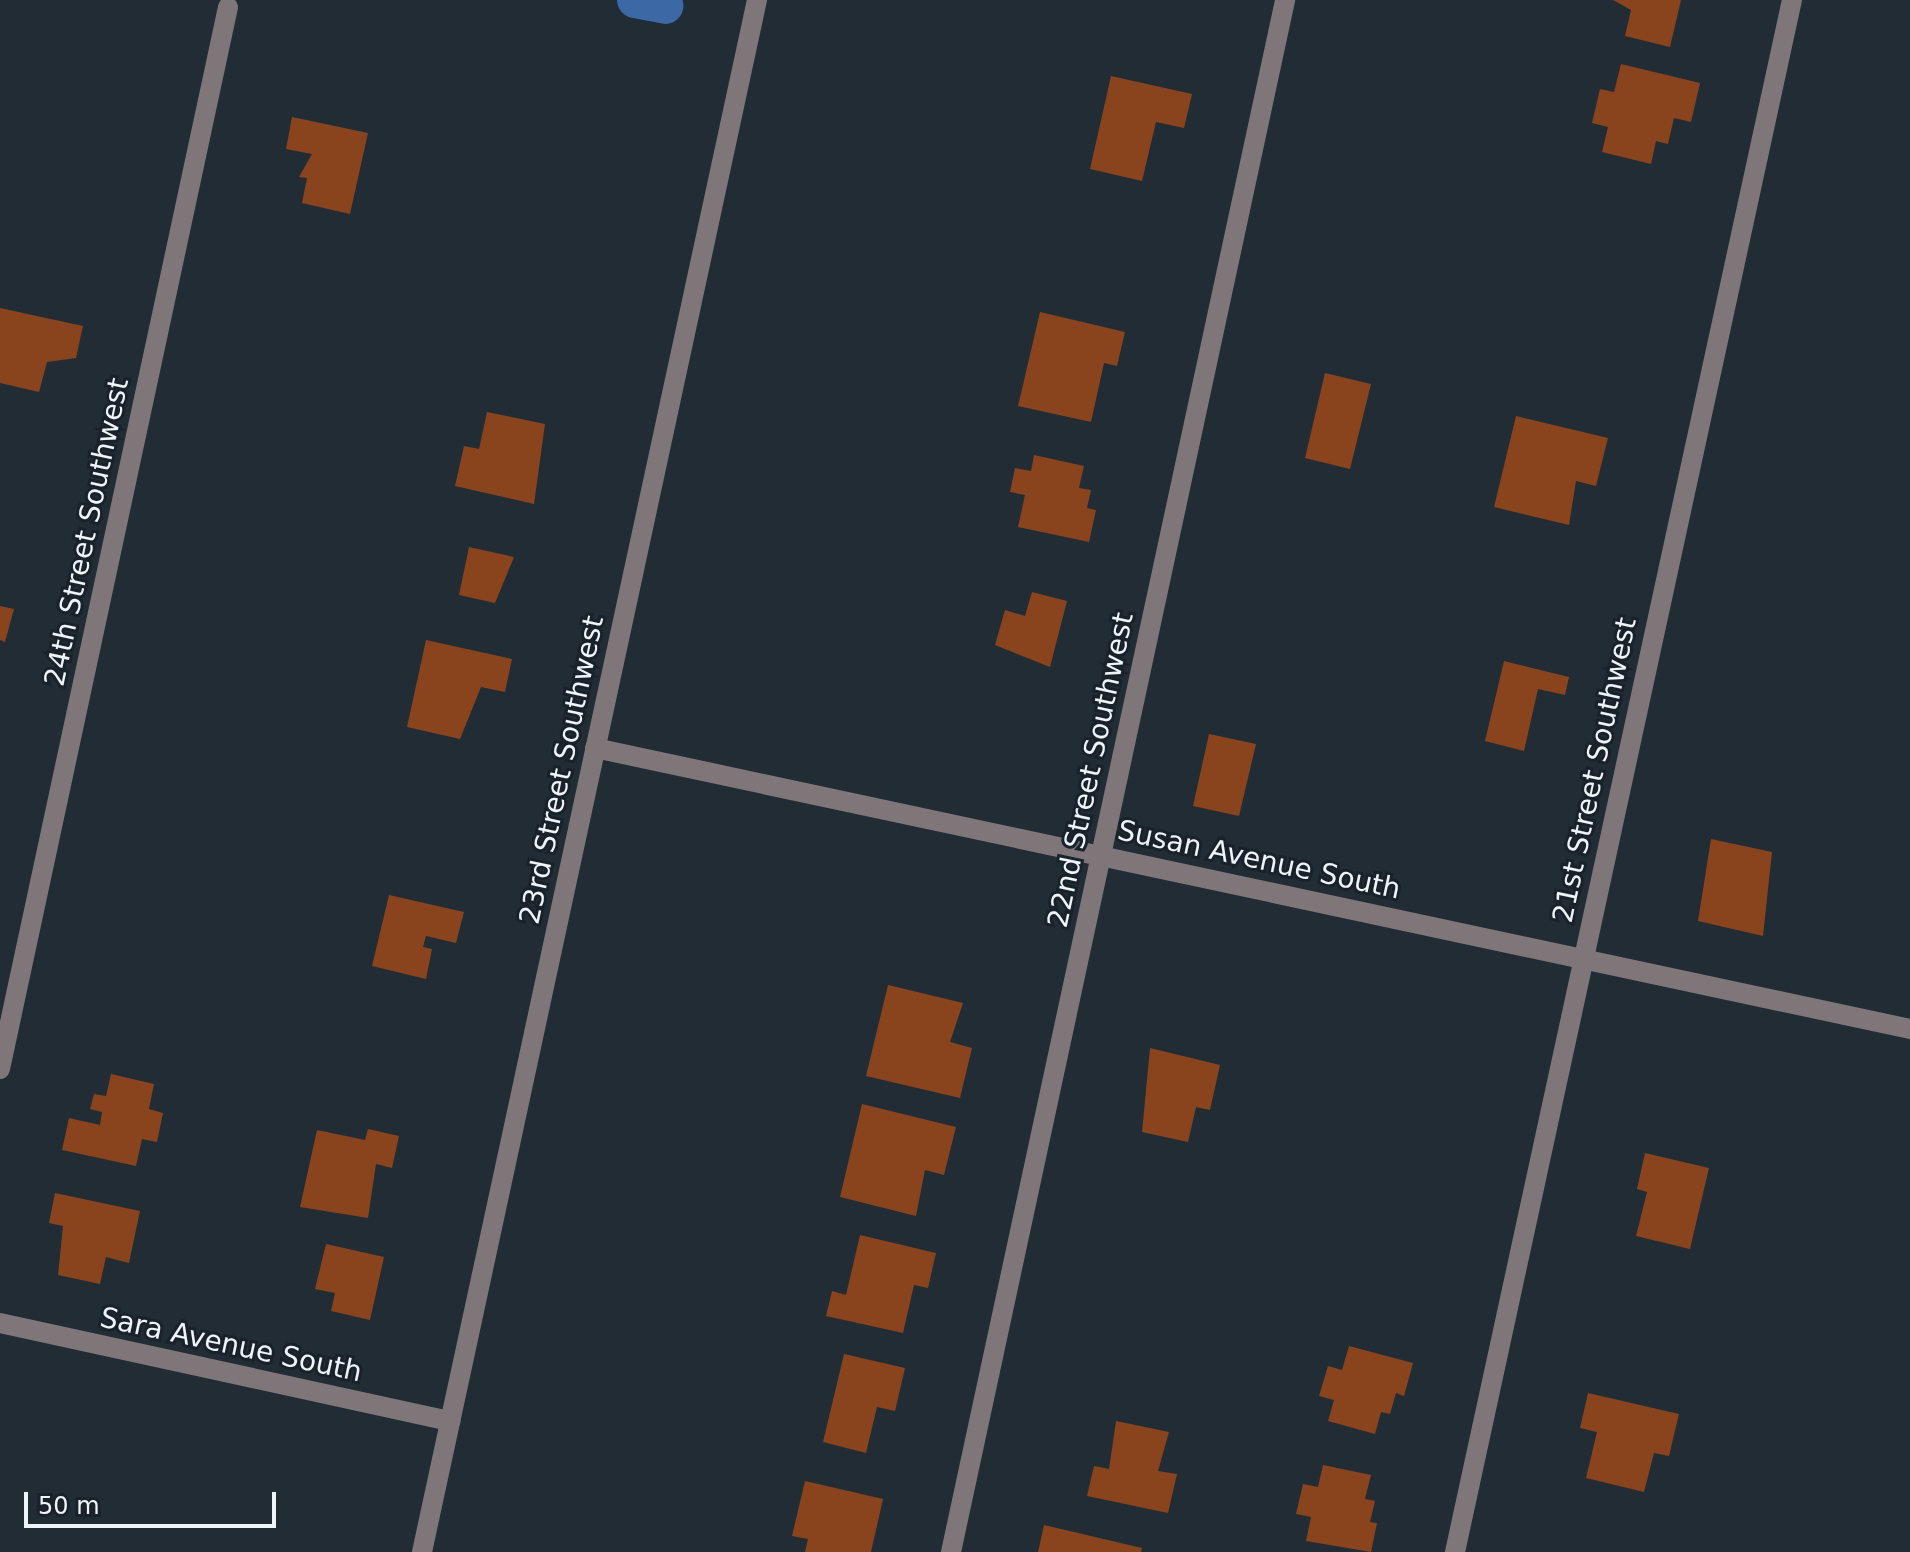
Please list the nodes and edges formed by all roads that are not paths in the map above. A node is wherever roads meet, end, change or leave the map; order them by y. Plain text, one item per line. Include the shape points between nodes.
1 (757, 0) edge
2 (1285, 0) edge
3 (1792, 0) edge
4 (228, 7) dead end
5 (595, 748) junction
6 (1100, 855) junction
7 (1583, 958) junction
8 (1910, 1029) edge
9 (0, 1069) edge
10 (0, 1323) edge
11 (450, 1421) junction
12 (422, 1552) edge
13 (951, 1552) edge
14 (1455, 1552) edge

1 - 5 street, 23rd Street Southwest
2 - 6 street, 22nd Street Southwest
3 - 7 street, 21st Street Southwest
4 - 9 street, 24th Street Southwest
5 - 6 street, Susan Avenue South
5 - 11 street, 23rd Street Southwest
6 - 7 street, Susan Avenue South
6 - 13 street, 22nd Street Southwest
7 - 8 street, Susan Avenue South
7 - 14 street, 21st Street Southwest
10 - 11 street, Sara Avenue South
11 - 12 street, 23rd Street Southwest

